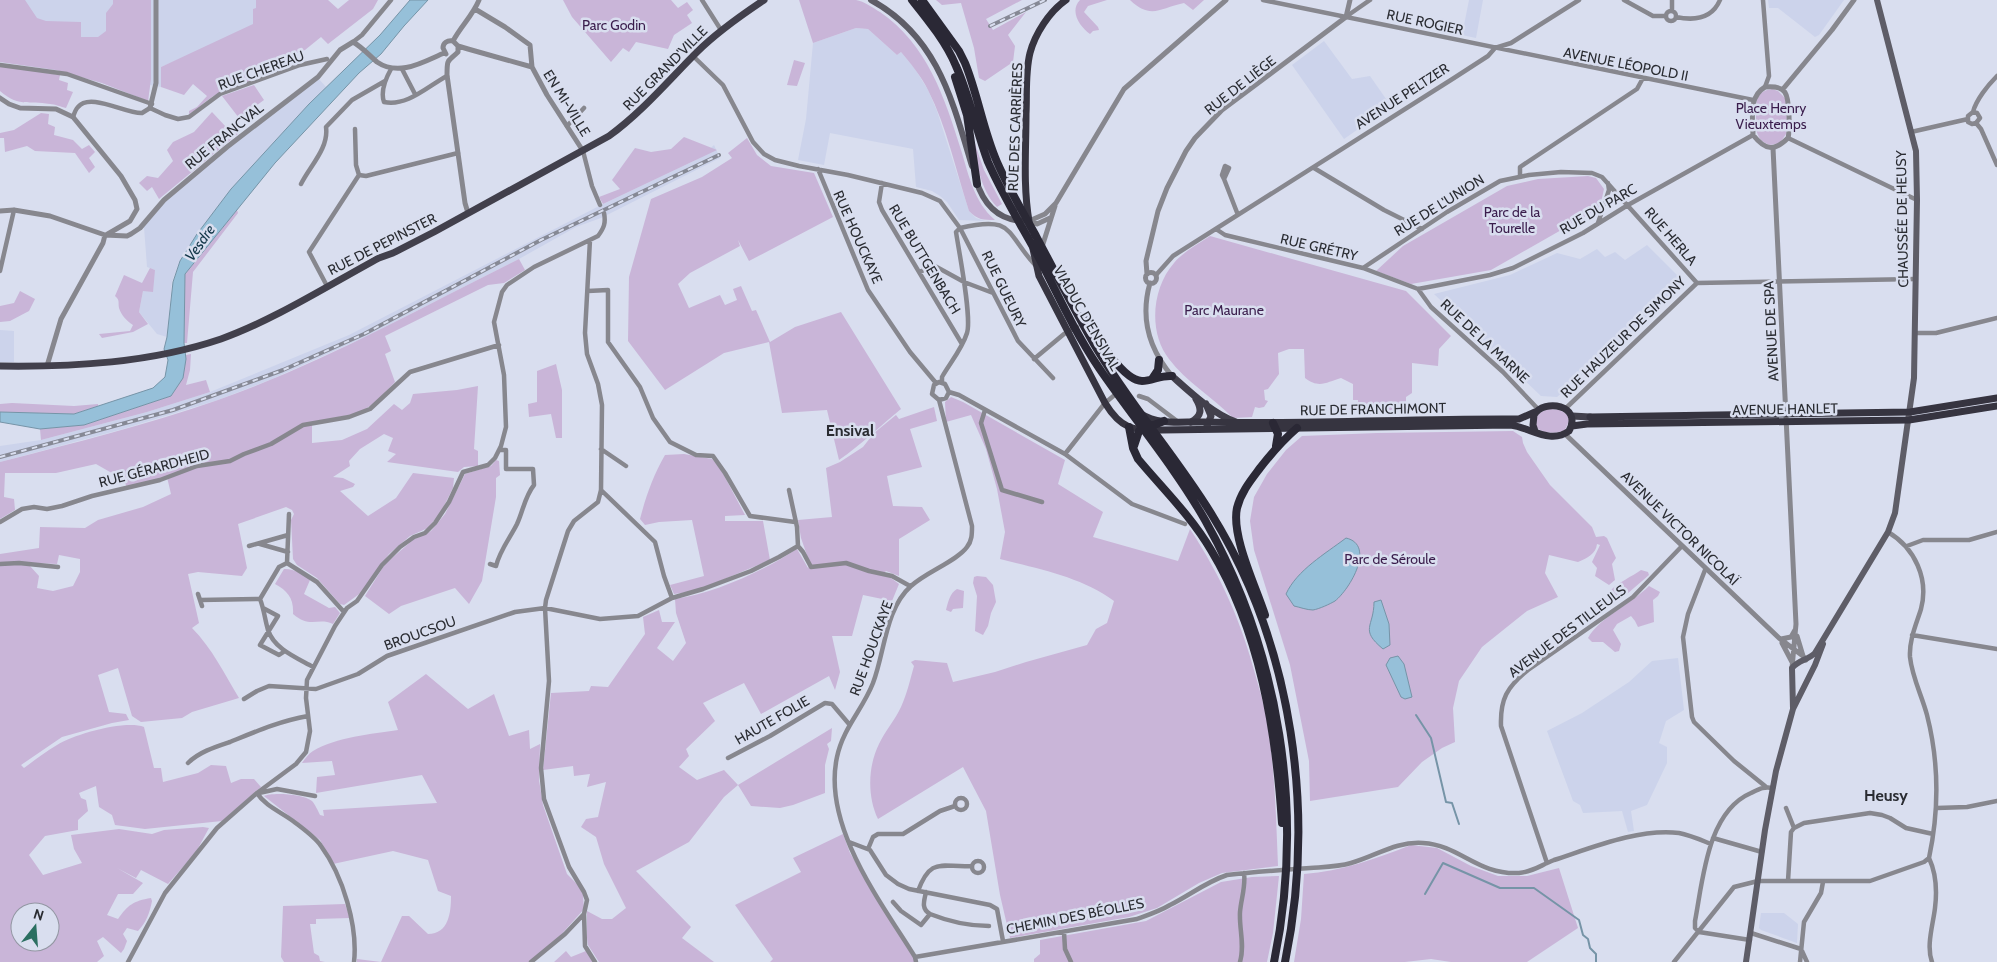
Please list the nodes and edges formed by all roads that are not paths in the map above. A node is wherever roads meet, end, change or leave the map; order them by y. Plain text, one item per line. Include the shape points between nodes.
1 (156, 0) edge
2 (391, 0) edge
3 (479, 0) edge
4 (702, 0) edge
5 (764, 0) edge
6 (871, 0) edge
7 (912, 0) edge
8 (1066, 0) edge
9 (1226, 0) edge
10 (1262, 0) edge
11 (1350, 0) edge
12 (1370, 0) edge
13 (1579, 0) edge
14 (1624, 0) edge
15 (1672, 0) edge
16 (1720, 0) edge
17 (1763, 0) edge
18 (1854, 0) edge
19 (1877, 0) edge
20 (921, 3) edge
21 (475, 9) junction
22 (1672, 10) junction
23 (1666, 16) junction
24 (1346, 17) junction
25 (1676, 17) junction
26 (721, 30) junction
27 (453, 41) junction
28 (943, 42) junction
29 (355, 43) junction
30 (458, 46) junction
31 (1495, 48) junction
32 (444, 53) junction
33 (450, 56) junction
34 (693, 56) junction
35 (327, 59) dead end
36 (0, 65) edge
37 (532, 67) junction
38 (402, 68) junction
39 (391, 69) junction
40 (447, 76) junction
41 (1997, 76) edge
42 (1643, 78) junction
43 (385, 81) junction
44 (1764, 87) junction
45 (1783, 90) junction
46 (415, 94) junction
47 (0, 98) edge
48 (1753, 100) junction
49 (151, 106) junction
50 (584, 108) dead end
51 (1974, 110) junction
52 (73, 117) junction
53 (1968, 120) junction
54 (1976, 123) junction
55 (568, 126) junction
56 (355, 129) dead end
57 (1912, 132) junction
58 (1753, 135) junction
59 (1788, 138) junction
60 (1773, 148) junction
61 (583, 151) junction
62 (458, 153) junction
63 (1995, 155) edge
64 (1997, 165) edge
65 (1314, 168) junction
66 (818, 169) junction
67 (359, 175) junction
68 (1520, 177) junction
69 (1224, 179) dead end
70 (1608, 182) junction
71 (882, 183) junction
72 (301, 184) dead end
73 (977, 184) junction
74 (1011, 198) junction
75 (1917, 200) junction
76 (1056, 203) junction
77 (600, 205) dead end
78 (1628, 205) junction
79 (1026, 206) junction
80 (14, 210) junction
81 (0, 211) edge
82 (468, 212) junction
83 (604, 213) dead end
84 (1042, 216) junction
85 (1238, 216) junction
86 (1051, 218) junction
87 (953, 220) junction
88 (1029, 221) junction
89 (1598, 223) junction
90 (960, 228) junction
91 (1216, 229) junction
92 (1422, 229) junction
93 (956, 232) junction
94 (105, 235) junction
95 (590, 240) junction
96 (1039, 255) junction
97 (1036, 266) junction
98 (1363, 268) junction
99 (0, 271) edge
100 (920, 272) junction
101 (1056, 273) junction
102 (1148, 274) junction
103 (1156, 276) junction
104 (1916, 279) junction
105 (1780, 281) junction
106 (964, 282) junction
107 (1150, 283) junction
108 (1697, 283) junction
109 (327, 286) junction
110 (1418, 288) junction
111 (588, 291) junction
112 (993, 294) junction
113 (1997, 318) edge
114 (1077, 327) junction
115 (1068, 332) junction
116 (1916, 333) junction
117 (962, 344) junction
118 (499, 345) junction
119 (1034, 359) junction
120 (1159, 360) junction
121 (0, 366) edge
122 (47, 366) junction
123 (1172, 376) junction
124 (1053, 378) dead end
125 (1152, 379) junction
126 (939, 382) junction
127 (949, 392) junction
128 (1119, 392) junction
129 (1194, 394) junction
130 (1139, 396) dead end
131 (1997, 398) edge
132 (939, 400) junction
133 (1105, 402) junction
134 (1206, 404) junction
135 (1997, 406) edge
136 (1565, 409) junction
137 (986, 410) junction
138 (1536, 411) junction
139 (1910, 412) junction
140 (1572, 416) junction
141 (1165, 417) junction
142 (1590, 418) joint
143 (1786, 418) junction
144 (1909, 420) junction
145 (1191, 422) junction
146 (1210, 422) junction
147 (1238, 423) junction
148 (1275, 426) junction
149 (1572, 426) junction
150 (1129, 427) junction
151 (1297, 428) junction
152 (1199, 430) junction
153 (1139, 431) junction
154 (1535, 431) junction
155 (1565, 434) junction
156 (500, 448) junction
157 (1133, 448) junction
158 (602, 450) junction
159 (1272, 453) junction
160 (1065, 454) junction
161 (626, 466) dead end
162 (1191, 489) junction
163 (601, 490) junction
164 (789, 490) dead end
165 (1042, 502) dead end
166 (289, 514) dead end
167 (0, 522) edge
168 (795, 522) junction
169 (1185, 524) dead end
170 (1888, 532) junction
171 (1997, 532) edge
172 (288, 535) junction
173 (259, 544) junction
174 (249, 546) dead end
175 (798, 546) junction
176 (1682, 546) junction
177 (1907, 546) junction
178 (288, 552) junction
179 (287, 563) junction
180 (0, 564) edge
181 (490, 564) dead end
182 (58, 567) dead end
183 (1706, 570) junction
184 (910, 586) junction
185 (198, 594) dead end
186 (260, 599) junction
187 (669, 599) junction
188 (200, 600) junction
189 (202, 606) dead end
190 (263, 608) junction
191 (545, 608) junction
192 (344, 612) junction
193 (1796, 624) junction
194 (268, 632) junction
195 (1796, 633) junction
196 (1912, 635) junction
197 (1779, 638) junction
198 (1825, 638) junction
199 (1997, 649) edge
200 (1794, 650) junction
201 (286, 651) junction
202 (1807, 657) junction
203 (313, 667) junction
204 (1792, 668) junction
205 (1808, 678) junction
206 (306, 688) junction
207 (244, 699) dead end
208 (1793, 709) junction
209 (308, 716) junction
210 (849, 724) junction
211 (728, 758) dead end
212 (188, 763) dead end
213 (1765, 786) junction
214 (1772, 788) junction
215 (256, 794) junction
216 (315, 796) dead end
217 (1997, 801) edge
218 (1298, 803) junction
219 (955, 806) dead end
220 (1786, 808) dead end
221 (1937, 808) junction
222 (1794, 828) junction
223 (1933, 834) junction
224 (1712, 841) junction
225 (849, 842) junction
226 (868, 848) junction
227 (1762, 852) junction
228 (1929, 858) junction
229 (1547, 862) junction
230 (972, 866) dead end
231 (1287, 866) junction
232 (1244, 873) junction
233 (1758, 881) junction
234 (1788, 881) junction
235 (1823, 882) junction
236 (918, 891) junction
237 (926, 892) junction
238 (894, 902) dead end
239 (584, 914) junction
240 (930, 914) junction
241 (989, 926) dead end
242 (1064, 932) junction
243 (1699, 932) junction
244 (1750, 936) junction
245 (1003, 941) junction
246 (1801, 949) junction
247 (916, 959) edge
248 (128, 962) edge
249 (354, 962) edge
250 (531, 962) edge
251 (595, 962) edge
252 (1072, 962) edge
253 (1240, 962) edge
254 (1274, 962) edge
255 (1285, 962) edge
256 (1674, 962) edge
257 (1746, 962) edge
258 (1800, 962) edge
259 (1807, 962) edge
260 (1932, 962) edge

1 - 49 street via 156,83
2 - 29 street
3 - 21 street
4 - 26 street
5 - 26 main road, RUE GRAND'VILLE
6 - 73 main road via 905,24 928,50 946,85
7 - 20 highway
8 - 79 highway, RUE DES CARRIÈRES via 1039,32 1028,61
9 - 76 street via 1124,89
10 - 24 street, RUE ROGIER
11 - 24 street
12 - 24 street, RUE DE LIÈGE
13 - 31 street, AVENUE PELTZER via 1511,43
14 - 23 street via 1653,16
15 - 22 street
16 - 25 street via 1715,10 1706,16
17 - 44 street via 1769,76
18 - 45 street
19 - 57 main road, CHAUSSÉE DE HEUSY
20 - 28 highway
20 - 74 highway via 965,63
21 - 27 street via 460,26
21 - 37 street, EN MI-VILLE via 526,42 531,48
22 - 23 street
22 - 25 street
23 - 25 street via 1670,21
24 - 31 street, RUE ROGIER
24 - 102 street, RUE DE LIÈGE via 1222,110 1195,138 1158,211 1146,261
26 - 34 main road, RUE GRAND'VILLE
27 - 30 street
27 - 32 street via 444,44
28 - 73 highway via 967,115
28 - 74 highway via 965,88 988,161
29 - 39 street
29 - 94 street, RUE FRANCVAL via 340,50 318,77 227,146 164,200 140,228 127,236
30 - 33 street via 456,54
30 - 37 street, EN MI-VILLE
31 - 42 street, AVENUE LÉOPOLD II
31 - 65 street, AVENUE PELTZER via 1488,56
32 - 33 street
32 - 38 street
33 - 40 street
34 - 61 main road, RUE GRAND'VILLE via 631,120
34 - 66 street, RUE GUEURY via 723,85 749,134 764,154 776,160
35 - 49 street, RUE CHEREAU via 220,94 189,117 178,119
36 - 49 street, RUE CHEREAU via 67,74
37 - 55 street, EN MI-VILLE
38 - 39 street
38 - 46 street
39 - 43 street
40 - 46 street
40 - 62 street
41 - 51 street
42 - 48 street, AVENUE LÉOPOLD II
42 - 68 street via 1637,89 1520,167
43 - 46 street via 384,102 402,102
43 - 72 street via 352,100 326,127 323,147
44 - 45 street
44 - 48 street
45 - 59 street via 1789,100
47 - 52 street via 20,108 56,109
48 - 58 street
49 - 52 street via 137,113 87,102 78,107
50 - 55 street
51 - 53 street
51 - 54 street via 1980,118
52 - 94 street via 121,176 135,200 137,209 130,221
53 - 54 street
53 - 57 street
54 - 63 street
55 - 61 street, EN MI-VILLE
56 - 67 street
57 - 75 main road, CHAUSSÉE DE HEUSY via 1916,152
58 - 60 street via 1764,146
58 - 78 street, RUE DU PARC
59 - 60 street
59 - 75 street
60 - 105 street, AVENUE DE SPA
61 - 77 street
61 - 82 main road, RUE DE PEPINSTER
62 - 67 street
62 - 82 street
63 - 64 street
65 - 85 street, AVENUE PELTZER
65 - 92 street
66 - 71 street, RUE GUEURY
66 - 126 street, RUE HOUCKAYE via 868,290 910,352
67 - 109 street via 309,252
68 - 70 street, RUE HERLA via 1561,172 1592,173
68 - 92 street, RUE DE L'UNION via 1500,181
69 - 85 street
70 - 78 street, RUE HERLA
70 - 89 street via 1609,190
71 - 87 street, RUE GUEURY via 934,197
71 - 100 street, RUE BUTTGENBACH via 880,206
73 - 88 main road via 984,199 998,214 1010,220
74 - 101 highway, VIADUC D’ENSIVAL
74 - 162 highway, VIADUC D’ENSIVAL via 1099,368
75 - 104 main road, CHAUSSÉE DE HEUSY
76 - 84 street
76 - 86 street
78 - 89 street, RUE DU PARC
78 - 108 street, RUE HERLA
79 - 84 street via 1035,215
79 - 88 highway, RUE DES CARRIÈRES
80 - 81 street
80 - 94 street via 50,216
80 - 99 street
82 - 109 main road, RUE DE PEPINSTER
83 - 95 street via 604,229
84 - 88 street
85 - 91 street, AVENUE PELTZER
86 - 88 street via 1037,224
86 - 96 street
87 - 90 street, RUE GUEURY
87 - 93 street
88 - 96 highway, RUE DE FRANCHIMONT
88 - 97 highway, RUE DES CARRIÈRES
89 - 110 street, RUE DU PARC via 1513,268
90 - 93 street
90 - 97 street via 993,223 1000,225 1012,233
90 - 112 street, RUE GUEURY
91 - 98 street, RUE GRÉTRY via 1225,235
91 - 103 street, AVENUE PELTZER via 1173,256
92 - 98 street, RUE DE L'UNION
93 - 106 street
94 - 122 street via 61,319
95 - 111 street
95 - 118 street via 554,256 507,285 494,322
96 - 114 highway, RUE DE FRANCHIMONT
97 - 115 highway, RUE DES CARRIÈRES
98 - 110 street, RUE GRÉTRY
100 - 106 street via 933,265
100 - 117 street, RUE BUTTGENBACH
101 - 125 highway via 1124,372 1138,381
101 - 162 highway, VIADUC D’ENSIVAL via 1096,347
102 - 103 street
102 - 107 street via 1146,278
103 - 107 street via 1156,280
104 - 105 street
104 - 116 main road, CHAUSSÉE DE HEUSY
105 - 108 street
105 - 143 street, AVENUE DE SPA
106 - 112 street
106 - 117 street via 968,332
107 - 120 street via 1147,317 1151,343
108 - 136 street, RUE HAUZEUR DE SIMONY
109 - 122 main road, RUE DE PEPINSTER via 253,326 220,339 163,354 82,365
110 - 138 street, RUE DE LA MARNE via 1431,307 1509,378
111 - 158 street via 585,334 587,354 602,404
111 - 168 street via 608,290 608,342 640,387 653,418 670,442 696,455 713,456 750,516
112 - 119 street, RUE GUEURY via 1012,333
113 - 116 street via 1936,333
114 - 115 street
114 - 128 highway, RUE DE FRANCHIMONT
115 - 119 street
115 - 133 highway, RUE DES CARRIÈRES
116 - 139 main road, CHAUSSÉE DE HEUSY
117 - 126 street
118 - 156 street via 507,403 506,427
118 - 167 street, RUE GÉRARDHEID via 410,372 370,409 349,418 303,425 271,444 230,461 197,466 160,480 62,506 22,509
119 - 124 street, RUE GUEURY
120 - 123 street
120 - 125 highway via 1158,370
121 - 122 main road, RUE DE PEPINSTER
123 - 125 highway
123 - 129 main road
126 - 127 street via 948,386
126 - 132 street via 932,388 932,394
127 - 132 street via 946,398
127 - 137 street
128 - 133 street
128 - 141 highway, RUE DE FRANCHIMONT via 1144,416
129 - 134 main road
129 - 145 main road via 1201,411
130 - 141 street via 1148,399
131 - 139 highway, AVENUE HANLET
132 - 184 street, RUE HOUCKAYE via 972,526 972,537 966,549
133 - 150 highway, RUE DES CARRIÈRES
133 - 160 street
134 - 146 main road via 1211,413
134 - 147 main road
135 - 144 highway, AVENUE HANLET
136 - 138 highway via 1550,406
136 - 140 highway
137 - 160 street
137 - 165 street via 981,423 1002,490
138 - 148 highway, RUE DE FRANCHIMONT via 1519,419
138 - 154 highway
139 - 143 highway, AVENUE HANLET
139 - 144 main road, CHAUSSÉE DE HEUSY
140 - 142 main road, AVENUE HANLET
140 - 149 highway
141 - 145 highway, RUE DE FRANCHIMONT
141 - 153 highway via 1154,425 1144,424
142 - 143 highway, AVENUE HANLET
143 - 144 highway, AVENUE HANLET
143 - 149 highway, AVENUE HANLET
143 - 193 street, AVENUE DE SPA
144 - 170 main road, CHAUSSÉE DE HEUSY via 1898,497
145 - 146 highway, RUE DE FRANCHIMONT
146 - 147 highway, RUE DE FRANCHIMONT
146 - 152 main road
147 - 148 highway, RUE DE FRANCHIMONT
148 - 151 highway, RUE DE FRANCHIMONT
148 - 152 highway, RUE DE FRANCHIMONT
148 - 159 highway via 1279,438
149 - 155 highway
150 - 153 highway
150 - 157 highway
151 - 154 highway, RUE DE FRANCHIMONT via 1510,425
151 - 159 highway
152 - 153 highway, RUE DE FRANCHIMONT
153 - 157 highway
154 - 155 highway via 1548,436
155 - 176 street, AVENUE VICTOR NICOLAÏ
156 - 181 street via 506,450 506,469 533,469 534,484 496,566
156 - 192 street via 488,465 463,472 435,523 400,547 382,565 357,601
157 - 231 highway via 1138,459 1180,506 1211,550 1244,621 1271,722
158 - 161 street
158 - 163 street
159 - 218 highway via 1247,485 1237,508 1237,522 1240,542 1278,655 1292,710 1300,774
160 - 169 street via 1132,504
162 - 218 highway via 1229,544 1268,640 1288,721
162 - 231 highway via 1231,574 1266,669 1279,728 1286,782
163 - 187 street via 655,542
163 - 191 street via 598,502 574,521 568,531
164 - 168 street
166 - 172 street
168 - 175 street
170 - 177 street
170 - 198 main road, CHAUSSÉE DE HEUSY
171 - 177 street via 1970,540 1923,540
172 - 173 street
172 - 178 street
173 - 174 street
173 - 178 street
175 - 184 street via 811,567 846,562 892,576
175 - 187 street, BROUCSOU via 751,571
176 - 183 street, AVENUE VICTOR NICOLAÏ
176 - 229 street, AVENUE DES TILLEULS via 1633,597 1517,678 1505,695 1501,726
177 - 196 street via 1922,579 1924,594
178 - 179 street
179 - 186 street via 279,567
179 - 192 street via 317,582
180 - 182 street
183 - 197 street, AVENUE VICTOR NICOLAÏ
183 - 213 street via 1682,637 1692,717 1734,761
184 - 210 street, RUE HOUCKAYE via 896,607 873,683
185 - 188 street
186 - 188 street
186 - 190 street
187 - 191 street, BROUCSOU via 638,616 620,618 600,619
188 - 189 street
190 - 194 street
190 - 194 street via 278,616
191 - 206 street, BROUCSOU via 515,612 448,634 387,656 358,674 316,689
191 - 239 street via 549,681 541,768 544,799 568,867 584,892
192 - 203 street
193 - 195 street, AVENUE DE SPA
193 - 197 street via 1791,636
194 - 201 street
194 - 201 street via 260,644 279,655
195 - 200 street, AVENUE DE SPA
195 - 202 street, AVENUE DE SPA
196 - 199 street
196 - 221 street via 1910,656 1933,742
197 - 200 street
197 - 204 street
198 - 202 main road
198 - 205 main road
200 - 202 street
200 - 204 street, AVENUE DE SPA
201 - 203 street
202 - 204 main road
202 - 205 main road
203 - 206 street
204 - 205 main road via 1798,678
204 - 208 main road
205 - 208 main road
206 - 207 street, BROUCSOU via 269,686
206 - 209 street
208 - 214 main road
209 - 212 street via 279,721 207,751
209 - 215 street via 310,731 306,752 296,764
210 - 211 street, HAUTE FOLIE via 832,704 824,703
210 - 225 street, RUE HOUCKAYE via 837,758 835,776 837,802
213 - 214 street
213 - 224 street via 1738,801 1722,819
214 - 227 main road
215 - 216 street via 277,789
215 - 248 street via 217,828 165,893
215 - 249 street via 293,820 320,845 329,859 346,896 356,951
217 - 221 street
218 - 255 highway via 1296,895
219 - 226 street via 940,811 903,834 878,834
220 - 222 street
221 - 223 street
222 - 223 street via 1804,823 1870,813 1890,818 1906,828
222 - 234 street via 1791,832
223 - 228 street
224 - 227 street, CHEMIN DES BÉOLLES
224 - 229 street, CHEMIN DES BÉOLLES via 1684,834 1655,832
224 - 243 street via 1695,921
225 - 226 street
225 - 247 street, RUE HOUCKAYE via 863,872
226 - 236 street via 886,875 898,884
227 - 233 main road
228 - 235 street via 1870,881
228 - 260 street via 1933,867 1936,905 1929,950
229 - 232 street, CHEMIN DES BÉOLLES via 1536,870 1504,873 1477,865 1444,847 1414,843 1395,846 1350,864
230 - 236 street via 941,865 934,868 926,874
231 - 254 highway
232 - 242 street, CHEMIN DES BÉOLLES via 1213,880 1170,906 1137,919
232 - 253 street via 1246,880 1240,915 1243,952
233 - 234 street
233 - 243 street via 1734,888
233 - 244 main road
234 - 235 street
235 - 246 street via 1821,893 1804,922
236 - 237 street
237 - 240 street via 924,907
237 - 245 street via 993,906 999,916
238 - 240 street via 921,925
239 - 250 street
239 - 251 street via 585,946
240 - 241 street via 956,923
242 - 245 street, CHEMIN DES BÉOLLES
242 - 252 street via 1063,943
243 - 244 street
243 - 256 street
244 - 246 street
244 - 257 main road
245 - 247 street, CHEMIN DES BÉOLLES
246 - 258 street
246 - 259 street

